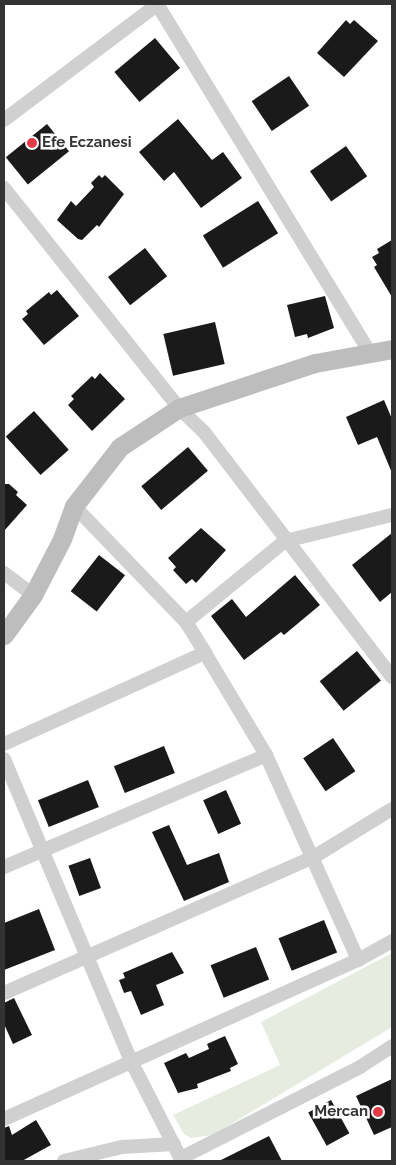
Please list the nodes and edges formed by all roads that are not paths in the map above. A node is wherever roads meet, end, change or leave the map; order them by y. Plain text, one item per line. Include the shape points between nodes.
1 (157, 4) edge
2 (4, 120) edge
3 (4, 188) edge
4 (392, 349) edge
5 (371, 354) junction
6 (179, 408) junction
7 (74, 506) junction
8 (392, 515) edge
9 (285, 541) junction
10 (4, 572) edge
11 (32, 595) junction
12 (186, 622) junction
13 (4, 635) edge
14 (206, 653) junction
15 (391, 674) edge
16 (4, 744) edge
17 (266, 755) junction
18 (4, 759) edge
19 (392, 809) edge
20 (43, 850) junction
21 (312, 858) junction
22 (4, 867) edge
23 (392, 941) edge
24 (90, 957) junction
25 (358, 960) junction
26 (4, 993) edge
27 (392, 1046) edge
28 (132, 1063) junction
29 (4, 1119) edge
30 (174, 1144) junction
31 (182, 1160) edge
32 (64, 1161) edge

1 - 2 street
1 - 5 street
3 - 6 street
4 - 5 street
5 - 6 street via 315,363
6 - 7 street via 120,447
6 - 9 street via 204,432
7 - 11 street via 62,539
7 - 12 street
8 - 9 street
9 - 12 street
9 - 15 street
10 - 11 street
11 - 13 street
12 - 14 street
14 - 16 street
14 - 17 street
17 - 20 street
17 - 21 street
18 - 20 street
19 - 21 street
20 - 22 street
20 - 24 street
21 - 24 street
21 - 25 street
23 - 25 street
24 - 26 street
24 - 28 street
25 - 28 street
27 - 31 street via 360,1067
28 - 29 street
28 - 30 street
30 - 31 street
30 - 32 street via 122,1147

